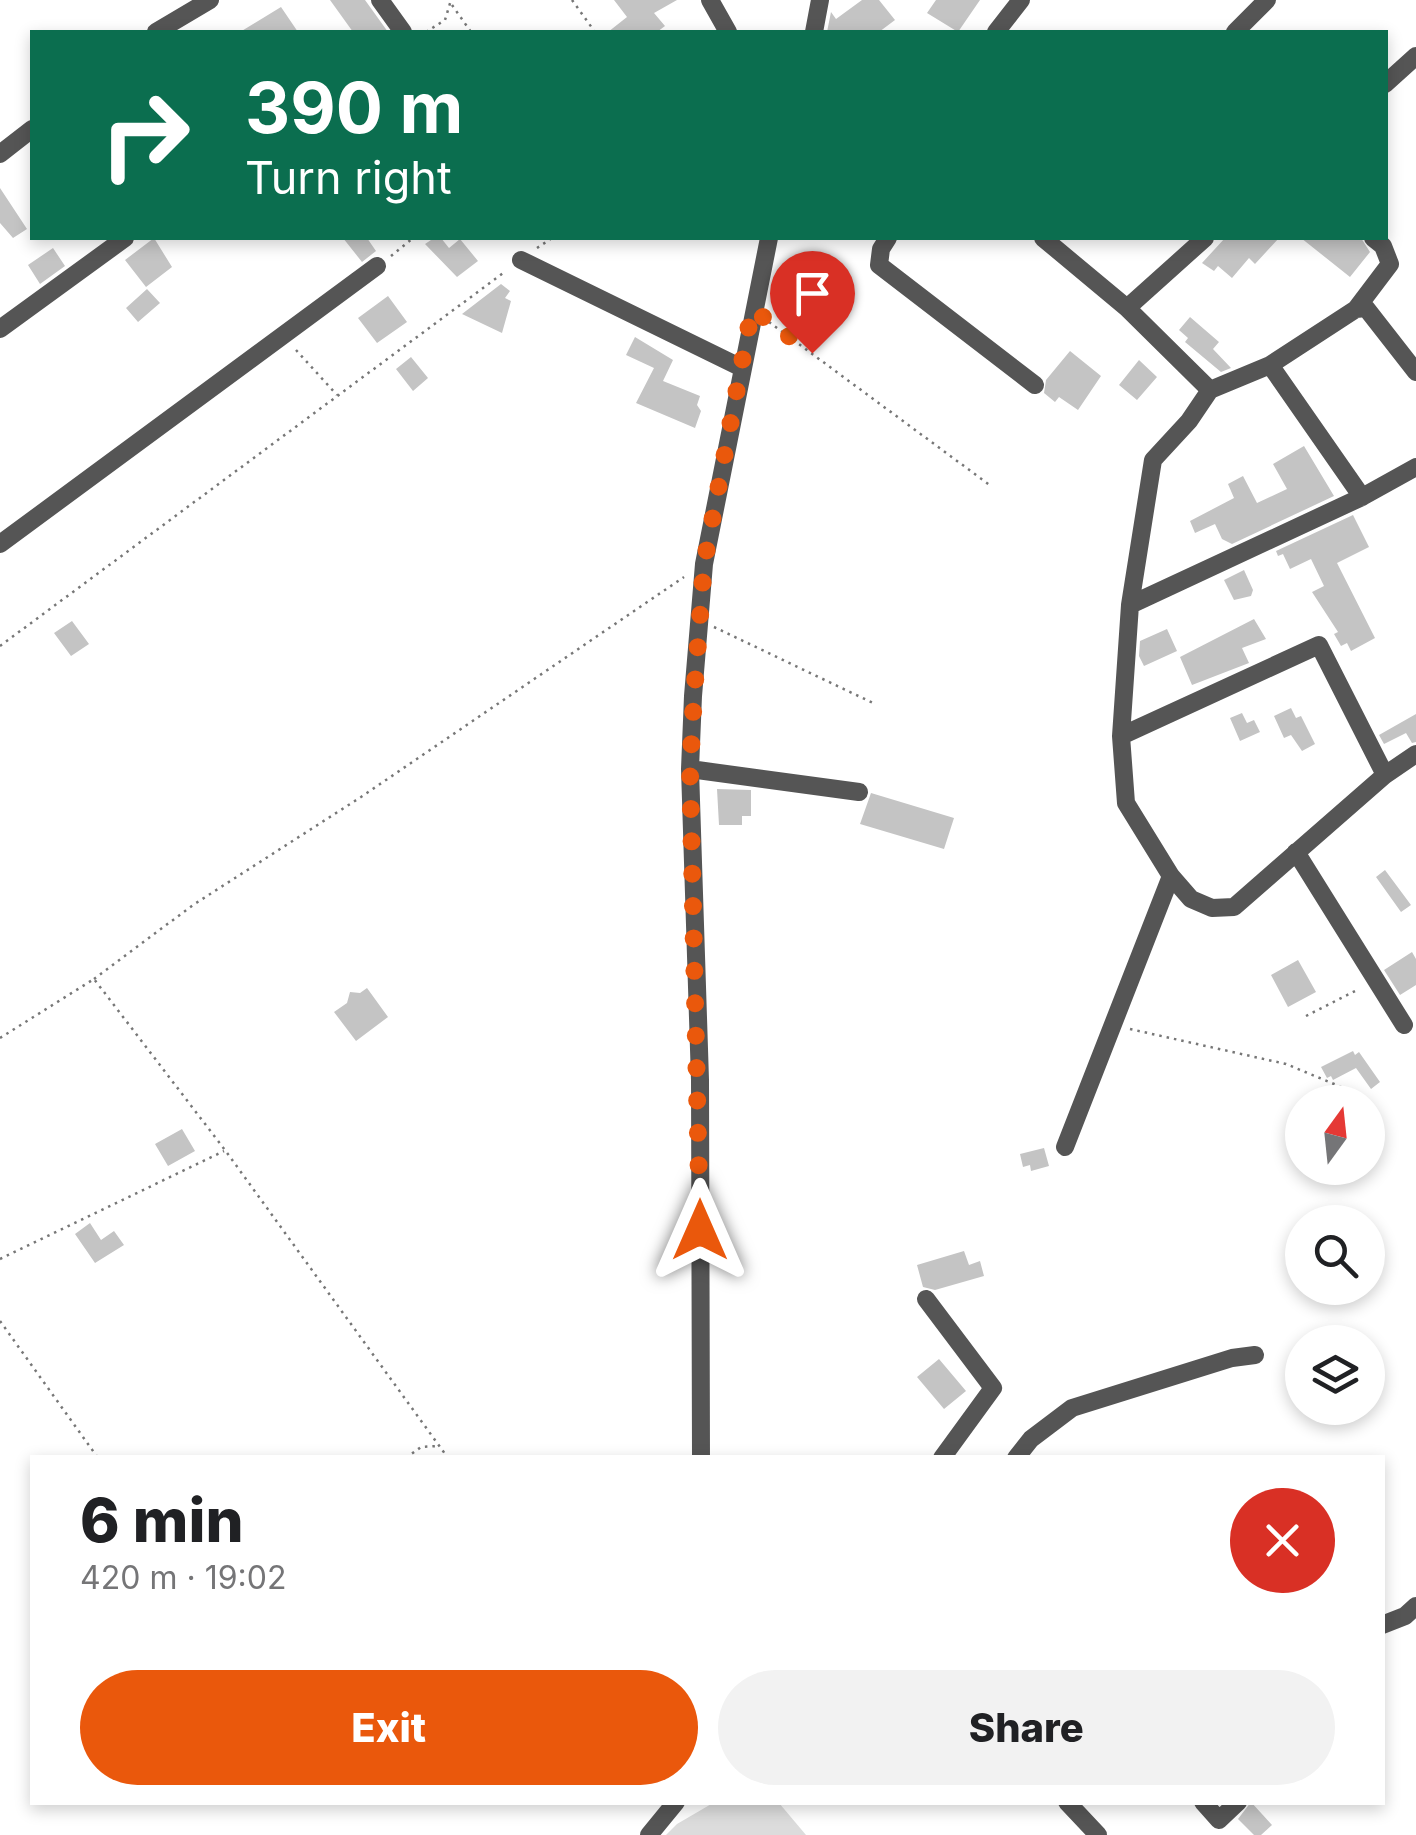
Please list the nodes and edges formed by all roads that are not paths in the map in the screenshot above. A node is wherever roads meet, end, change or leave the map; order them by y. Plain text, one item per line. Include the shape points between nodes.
1 (210, 0) edge
2 (380, 0) edge
3 (710, 0) edge
4 (820, 0) edge
5 (1021, 0) edge
6 (1267, 0) edge
7 (159, 30) edge
8 (402, 30) edge
9 (727, 30) edge
10 (814, 30) edge
11 (998, 30) edge
12 (1236, 30) edge
13 (1416, 56) edge
14 (1388, 81) edge
15 (30, 131) edge
16 (0, 154) edge
17 (122, 240) edge
18 (769, 240) edge
19 (887, 240) edge
20 (1045, 240) edge
21 (1203, 240) edge
22 (1376, 240) edge
23 (521, 260) road end
24 (377, 266) dead end
25 (1126, 308) junction
26 (1356, 309) junction
27 (0, 329) edge
28 (1270, 365) junction
29 (742, 368) junction
30 (1416, 372) edge
31 (1035, 385) dead end
32 (1210, 390) junction
33 (1416, 467) edge
34 (1362, 498) junction
35 (0, 544) edge
36 (1130, 605) junction
37 (1121, 736) junction
38 (1416, 754) edge
39 (690, 769) junction
40 (1385, 775) junction
41 (859, 792) dead end
42 (1296, 852) junction
43 (1171, 876) junction
44 (1404, 1025) dead end
45 (1065, 1148) dead end
46 (926, 1299) dead end
47 (1254, 1355) dead end
48 (703, 1455) edge
49 (944, 1455) edge
50 (1018, 1455) edge
51 (1416, 1606) edge
52 (1385, 1623) edge
53 (674, 1805) edge
54 (1070, 1805) edge
55 (1206, 1805) edge
56 (1235, 1805) edge
57 (650, 1835) edge
58 (1098, 1835) edge

1 - 7 street
2 - 8 street
3 - 9 street
4 - 10 street
5 - 11 street
6 - 12 street
13 - 14 street
15 - 16 street
17 - 27 street
18 - 29 street
19 - 31 street via 879,265
20 - 25 street
21 - 25 street
22 - 26 street via 1390,264
23 - 29 street
24 - 35 street
25 - 32 street
26 - 28 street
26 - 30 street via 1375,315
28 - 32 street
28 - 34 street
29 - 39 street via 704,564
32 - 36 street via 1153,460
33 - 34 street
34 - 36 street
36 - 37 street
37 - 40 street via 1319,645
37 - 43 street via 1126,802
38 - 40 street
39 - 41 street
39 - 48 street
40 - 42 street
42 - 43 street via 1234,907 1212,908 1192,899
42 - 44 street
43 - 45 street
46 - 49 street via 993,1388
47 - 50 street via 1072,1408
51 - 52 street
53 - 57 street
54 - 58 street
55 - 56 street via 1218,1820

